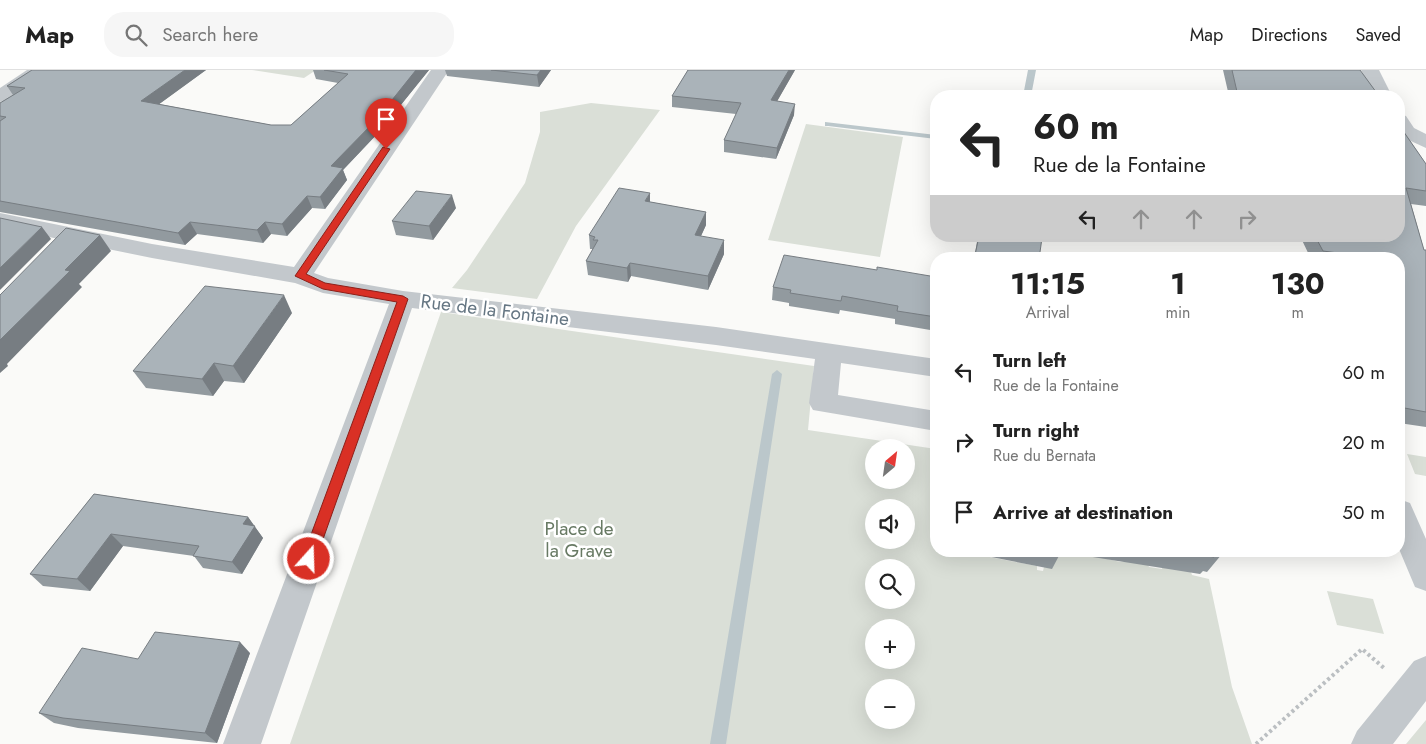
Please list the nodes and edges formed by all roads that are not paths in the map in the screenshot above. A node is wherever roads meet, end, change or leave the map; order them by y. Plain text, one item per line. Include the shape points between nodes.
1 (40, 70) edge
2 (440, 70) edge
3 (1370, 70) edge
4 (1380, 90) edge
5 (0, 96) edge
6 (1405, 129) edge
7 (1426, 142) edge
8 (0, 220) edge
9 (71, 235) junction
10 (51, 254) edge
11 (300, 276) junction
12 (403, 299) junction
13 (829, 353) junction
14 (930, 367) edge
15 (930, 420) edge
16 (1405, 526) edge
17 (1426, 577) edge
18 (1419, 681) edge
19 (242, 744) edge
20 (1370, 744) edge

1 - 5 street
2 - 11 street
3 - 4 street
6 - 7 street
8 - 9 street, Rue de la Fontaine
9 - 10 street
9 - 11 street, Rue de la Fontaine
11 - 12 street, Rue de la Fontaine via 323,285
12 - 13 street, Rue de la Fontaine via 716,336
12 - 19 street
13 - 14 street, Rue de la Fontaine
13 - 15 street via 822,404
16 - 17 street
18 - 20 street

